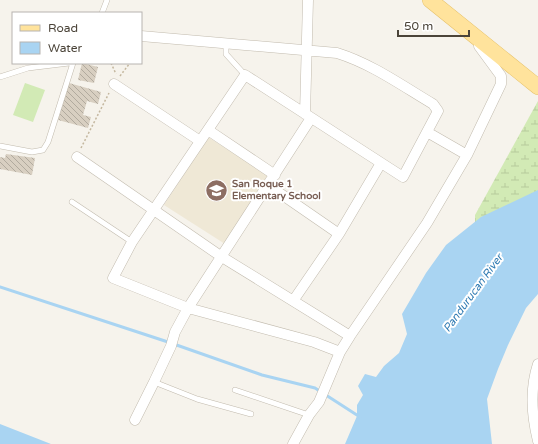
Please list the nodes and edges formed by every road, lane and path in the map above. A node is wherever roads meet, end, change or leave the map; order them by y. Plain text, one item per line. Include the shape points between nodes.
1 (107, 0) edge
2 (308, 0) edge
3 (430, 0) edge
4 (102, 12) edge
5 (142, 36) edge
6 (478, 38) junction
7 (226, 44) junction
8 (307, 50) junction
9 (61, 64) edge
10 (73, 64) edge
11 (111, 64) edge
12 (129, 64) edge
13 (245, 75) junction
14 (0, 77) edge
15 (114, 84) joint
16 (538, 87) edge
17 (308, 116) junction
18 (208, 130) junction
19 (427, 132) junction
20 (200, 142) junction
21 (0, 146) edge
22 (467, 155) junction
23 (77, 157) joint
24 (381, 163) junction
25 (275, 175) junction
26 (268, 185) junction
27 (72, 202) dead end
28 (153, 210) junction
29 (339, 234) junction
30 (132, 242) junction
31 (222, 256) junction
32 (293, 301) junction
33 (188, 308) junction
34 (350, 336) junction
35 (340, 352) junction
36 (538, 364) edge
37 (154, 382) junction
38 (235, 390) dead end
39 (251, 414) dead end
40 (309, 415) junction
41 (135, 420) dead end
42 (538, 441) edge
43 (293, 444) edge

1 - 4 lane
2 - 8 street
3 - 6 main road
5 - 7 street
6 - 16 main road
6 - 22 street via 479,46 501,76 501,84
7 - 8 street
7 - 13 lane via 226,54
8 - 17 street
8 - 19 street via 337,53 353,58 433,104 438,111
9 - 14 lane via 28,68
10 - 21 lane via 48,142 43,150 32,152
11 - 12 path via 118,79
13 - 17 street
13 - 18 street
15 - 20 street
15 - 23 path
17 - 24 street
17 - 25 street
18 - 20 street
18 - 25 street
19 - 22 street
19 - 24 street via 403,177
20 - 28 street
22 - 34 street via 427,223
23 - 28 street
24 - 29 street
25 - 26 street
26 - 29 street
26 - 31 street
27 - 30 lane
28 - 30 street
28 - 31 street
29 - 32 street
30 - 33 street via 113,278
31 - 32 street
31 - 33 street
32 - 34 street
33 - 35 street via 314,342
33 - 37 street
34 - 35 street
35 - 40 street via 319,402
36 - 42 street via 534,402
37 - 39 lane via 197,399
37 - 41 street
38 - 40 lane
40 - 43 street

